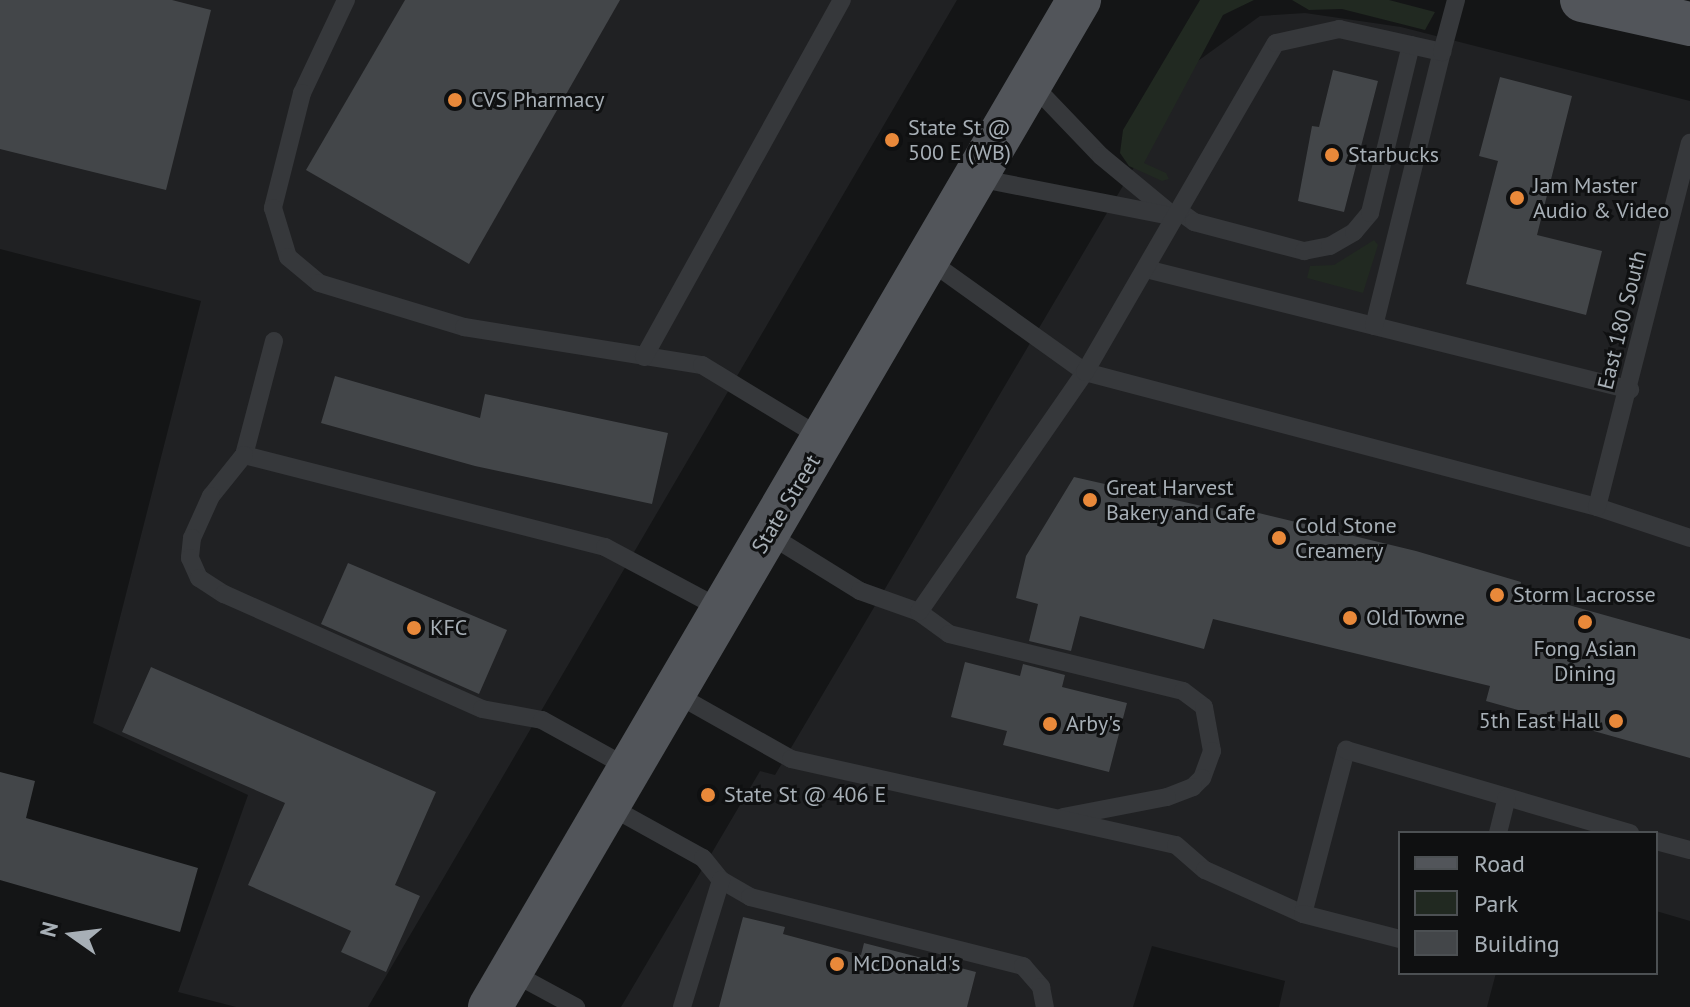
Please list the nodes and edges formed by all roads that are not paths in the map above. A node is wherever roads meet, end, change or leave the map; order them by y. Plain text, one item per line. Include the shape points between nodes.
1 (346, 0) edge
2 (842, 0) edge
3 (1079, 0) edge
4 (1456, 0) edge
5 (1582, 0) edge
6 (1690, 24) edge
7 (1411, 45) junction
8 (1442, 52) junction
9 (1030, 82) junction
10 (1690, 143) edge
11 (1687, 165) edge
12 (974, 177) junction
13 (1177, 214) junction
14 (926, 258) junction
15 (1146, 269) junction
16 (1374, 326) junction
17 (274, 341) dead end
18 (644, 357) junction
19 (1085, 372) junction
20 (1630, 390) junction
21 (825, 439) junction
22 (244, 455) junction
23 (1597, 507) junction
24 (768, 534) junction
25 (1690, 538) edge
26 (723, 610) junction
27 (919, 612) junction
28 (674, 693) junction
29 (631, 768) junction
30 (1507, 798) junction
31 (609, 806) junction
32 (1057, 818) junction
33 (1499, 831) edge
34 (1623, 831) edge
35 (1658, 842) edge
36 (1690, 850) edge
37 (721, 880) junction
38 (1303, 914) junction
39 (1398, 938) edge
40 (500, 989) edge
41 (576, 1007) edge
42 (682, 1007) edge
43 (1045, 1007) edge

1 - 18 lane via 302,93 273,208 288,257 319,283 464,327
2 - 18 lane
3 - 9 main road, State Street
4 - 8 lane
5 - 6 main road
7 - 8 lane
7 - 13 lane via 1339,29 1276,43
7 - 13 lane via 1370,213 1354,232 1330,246 1304,251
8 - 16 lane
9 - 12 main road, State Street
9 - 13 lane via 1101,156
10 - 11 lane, East 180 South
11 - 20 lane, East 180 South
12 - 13 lane
12 - 14 main road, State Street
13 - 15 lane
14 - 19 lane
14 - 21 main road, State Street
15 - 16 lane
15 - 19 lane
16 - 20 lane
17 - 22 lane
18 - 21 lane via 702,365
19 - 23 lane
19 - 27 lane
20 - 23 lane, East 180 South
21 - 24 main road, State Street
22 - 26 lane via 605,547
22 - 29 lane via 211,496 192,538 190,558 199,578 224,594 482,709 542,720
23 - 25 lane
24 - 26 main road, State Street
24 - 27 lane via 860,591
26 - 28 main road, State Street
27 - 32 lane via 949,634 1183,691 1204,707 1212,751 1193,787
28 - 29 main road, State Street
28 - 32 lane via 791,759
29 - 31 main road, State Street
30 - 33 lane
30 - 34 lane
30 - 38 lane via 1346,750
31 - 37 lane via 703,858
31 - 40 main road, State Street
32 - 38 lane via 1176,845 1205,870
35 - 36 lane
37 - 42 lane
37 - 43 lane via 750,897 1010,961 1033,974
38 - 39 lane
40 - 41 lane

